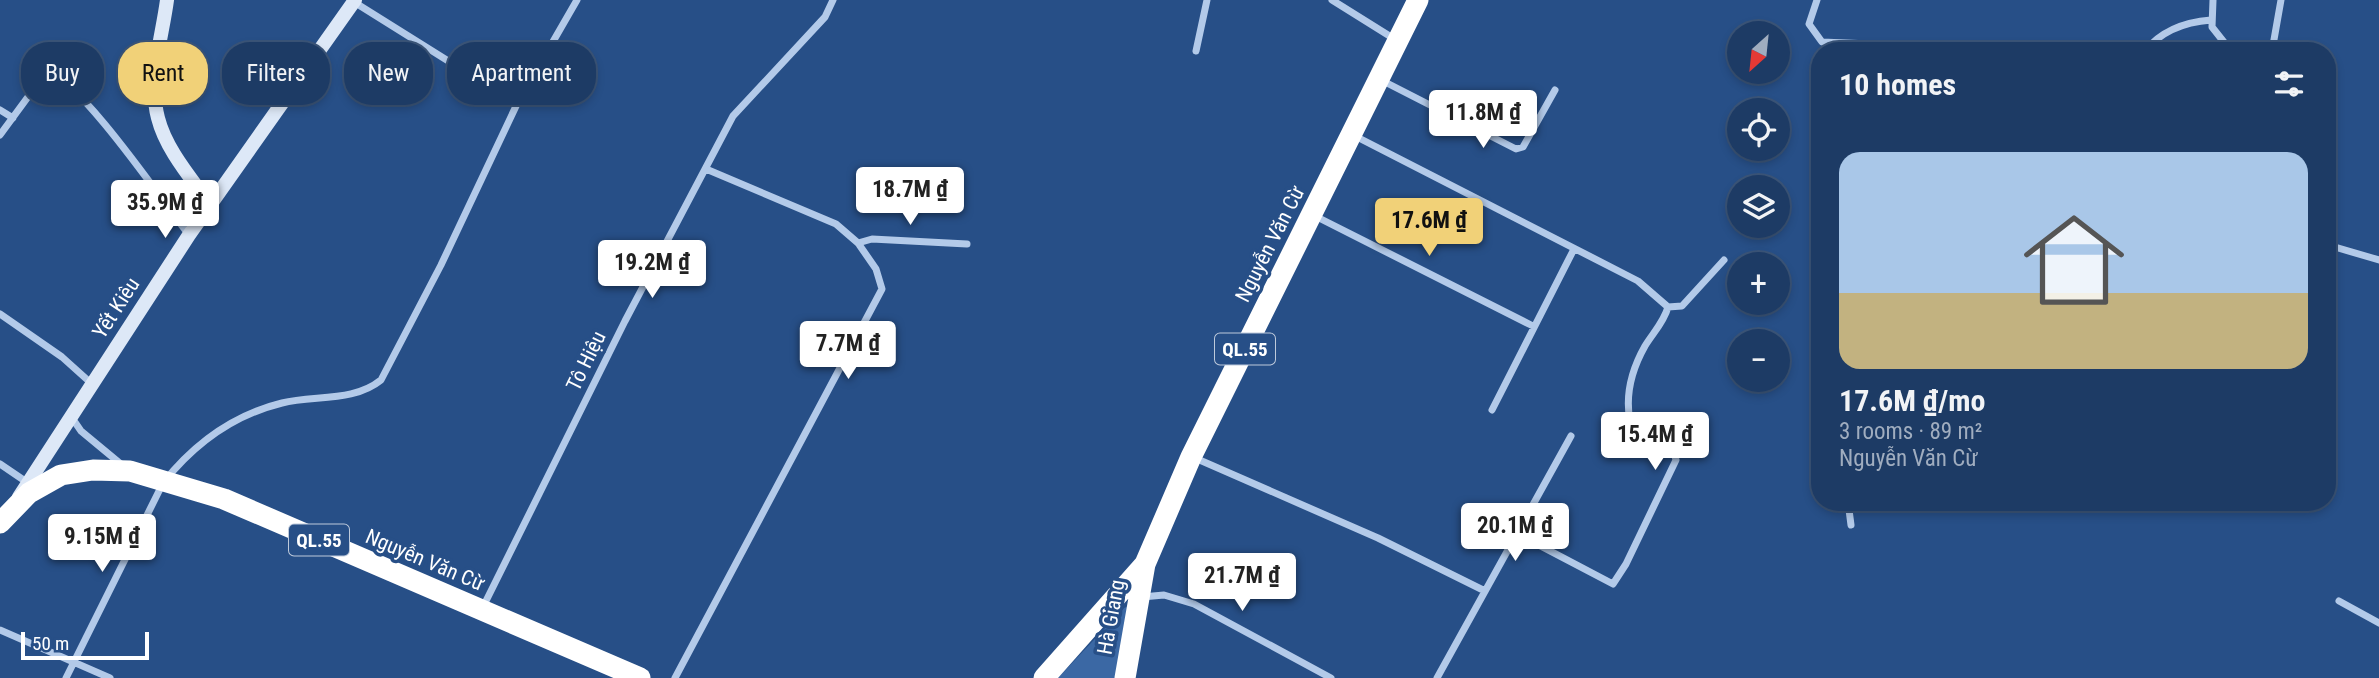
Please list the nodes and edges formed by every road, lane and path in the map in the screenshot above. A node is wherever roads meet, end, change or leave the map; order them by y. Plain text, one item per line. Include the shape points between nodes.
1 (167, 0) edge
2 (577, 0) edge
3 (833, 0) edge
4 (1207, 0) edge
5 (1332, 0) edge
6 (1418, 0) edge
7 (1817, 0) edge
8 (2213, 0) edge
9 (2281, 0) edge
10 (355, 1) edge
11 (2211, 20) junction
12 (1397, 40) junction
13 (553, 42) edge
14 (1822, 42) edge
15 (2155, 42) edge
16 (2223, 42) edge
17 (2274, 42) edge
18 (1196, 51) dead end
19 (447, 59) edge
20 (1381, 80) junction
21 (1555, 90) dead end
22 (517, 105) edge
23 (0, 110) edge
24 (13, 118) junction
25 (0, 135) edge
26 (1353, 135) junction
27 (706, 169) junction
28 (211, 206) junction
29 (1312, 214) junction
30 (189, 235) junction
31 (858, 243) junction
32 (967, 244) dead end
33 (2336, 247) edge
34 (1574, 249) junction
35 (1724, 260) dead end
36 (2379, 260) edge
37 (1668, 307) junction
38 (0, 314) edge
39 (1533, 327) junction
40 (93, 384) junction
41 (1492, 410) dead end
42 (70, 415) junction
43 (1571, 436) dead end
44 (1191, 457) junction
45 (0, 464) edge
46 (130, 471) junction
47 (28, 483) junction
48 (163, 483) junction
49 (14, 505) junction
50 (1849, 511) edge
51 (0, 523) edge
52 (1851, 525) dead end
53 (1516, 533) junction
54 (1145, 564) junction
55 (1483, 590) junction
56 (1142, 597) junction
57 (2339, 601) dead end
58 (481, 611) junction
59 (2379, 623) edge
60 (0, 631) edge
61 (73, 664) junction
62 (66, 678) edge
63 (110, 678) edge
64 (640, 678) edge
65 (676, 678) edge
66 (1044, 678) edge
67 (1125, 678) edge
68 (1331, 678) edge
69 (1437, 678) edge

1 - 28 street via 155,82 158,119 175,155
2 - 13 street
3 - 27 street, Tô Hiệu via 825,17 733,116
4 - 18 street
5 - 12 street
6 - 12 highway, Nguyễn Văn Cừ / QL.55
7 - 14 street via 1809,24
8 - 11 street
9 - 17 street
10 - 19 street
10 - 28 street, Yết Kiêu
11 - 15 street via 2166,32
11 - 16 street
12 - 20 highway, Nguyễn Văn Cừ / QL.55
20 - 21 street via 1516,149 1523,147
20 - 26 highway, Nguyễn Văn Cừ / QL.55
22 - 48 street via 381,380 369,390 282,403 248,414 200,442
23 - 24 street
24 - 25 street
24 - 30 street via 42,80 50,75 63,79 89,104
26 - 29 highway, Nguyễn Văn Cừ / QL.55
26 - 34 street
27 - 31 street via 836,224
27 - 58 street, Tô Hiệu
28 - 30 street, Yết Kiêu
29 - 39 street
29 - 44 highway, Nguyễn Văn Cừ / QL.55
30 - 40 street, Yết Kiêu
31 - 32 street via 872,239
31 - 65 street via 881,280 880,296
33 - 36 street
34 - 37 street via 1637,281
34 - 39 street
35 - 37 street via 1682,306
37 - 53 street via 1645,347 1627,393 1627,408 1630,421 1661,440 1676,460 1613,584
38 - 40 street
39 - 41 street
40 - 42 street, Yết Kiêu
42 - 46 street via 81,431
42 - 47 street, Yết Kiêu
43 - 53 street
44 - 54 highway, Nguyễn Văn Cừ / QL.55
44 - 55 street via 1365,532
45 - 47 street
46 - 48 highway, Nguyễn Văn Cừ / QL.55
46 - 49 highway, Nguyễn Văn Cừ / QL.55 via 61,475
47 - 49 street, Yết Kiêu
48 - 58 highway, Nguyễn Văn Cừ / QL.55 via 224,499
48 - 61 street
49 - 51 highway, Nguyễn Văn Cừ / QL.55
50 - 52 street
53 - 55 street
54 - 56 highway, Hà Giang
54 - 66 highway, Nguyễn Văn Cừ / QL.55
55 - 69 street
56 - 67 highway, Hà Giang
56 - 68 street via 1164,595 1194,604
57 - 59 street
58 - 64 highway, Nguyễn Văn Cừ / QL.55
60 - 61 street
61 - 62 street
61 - 63 street

